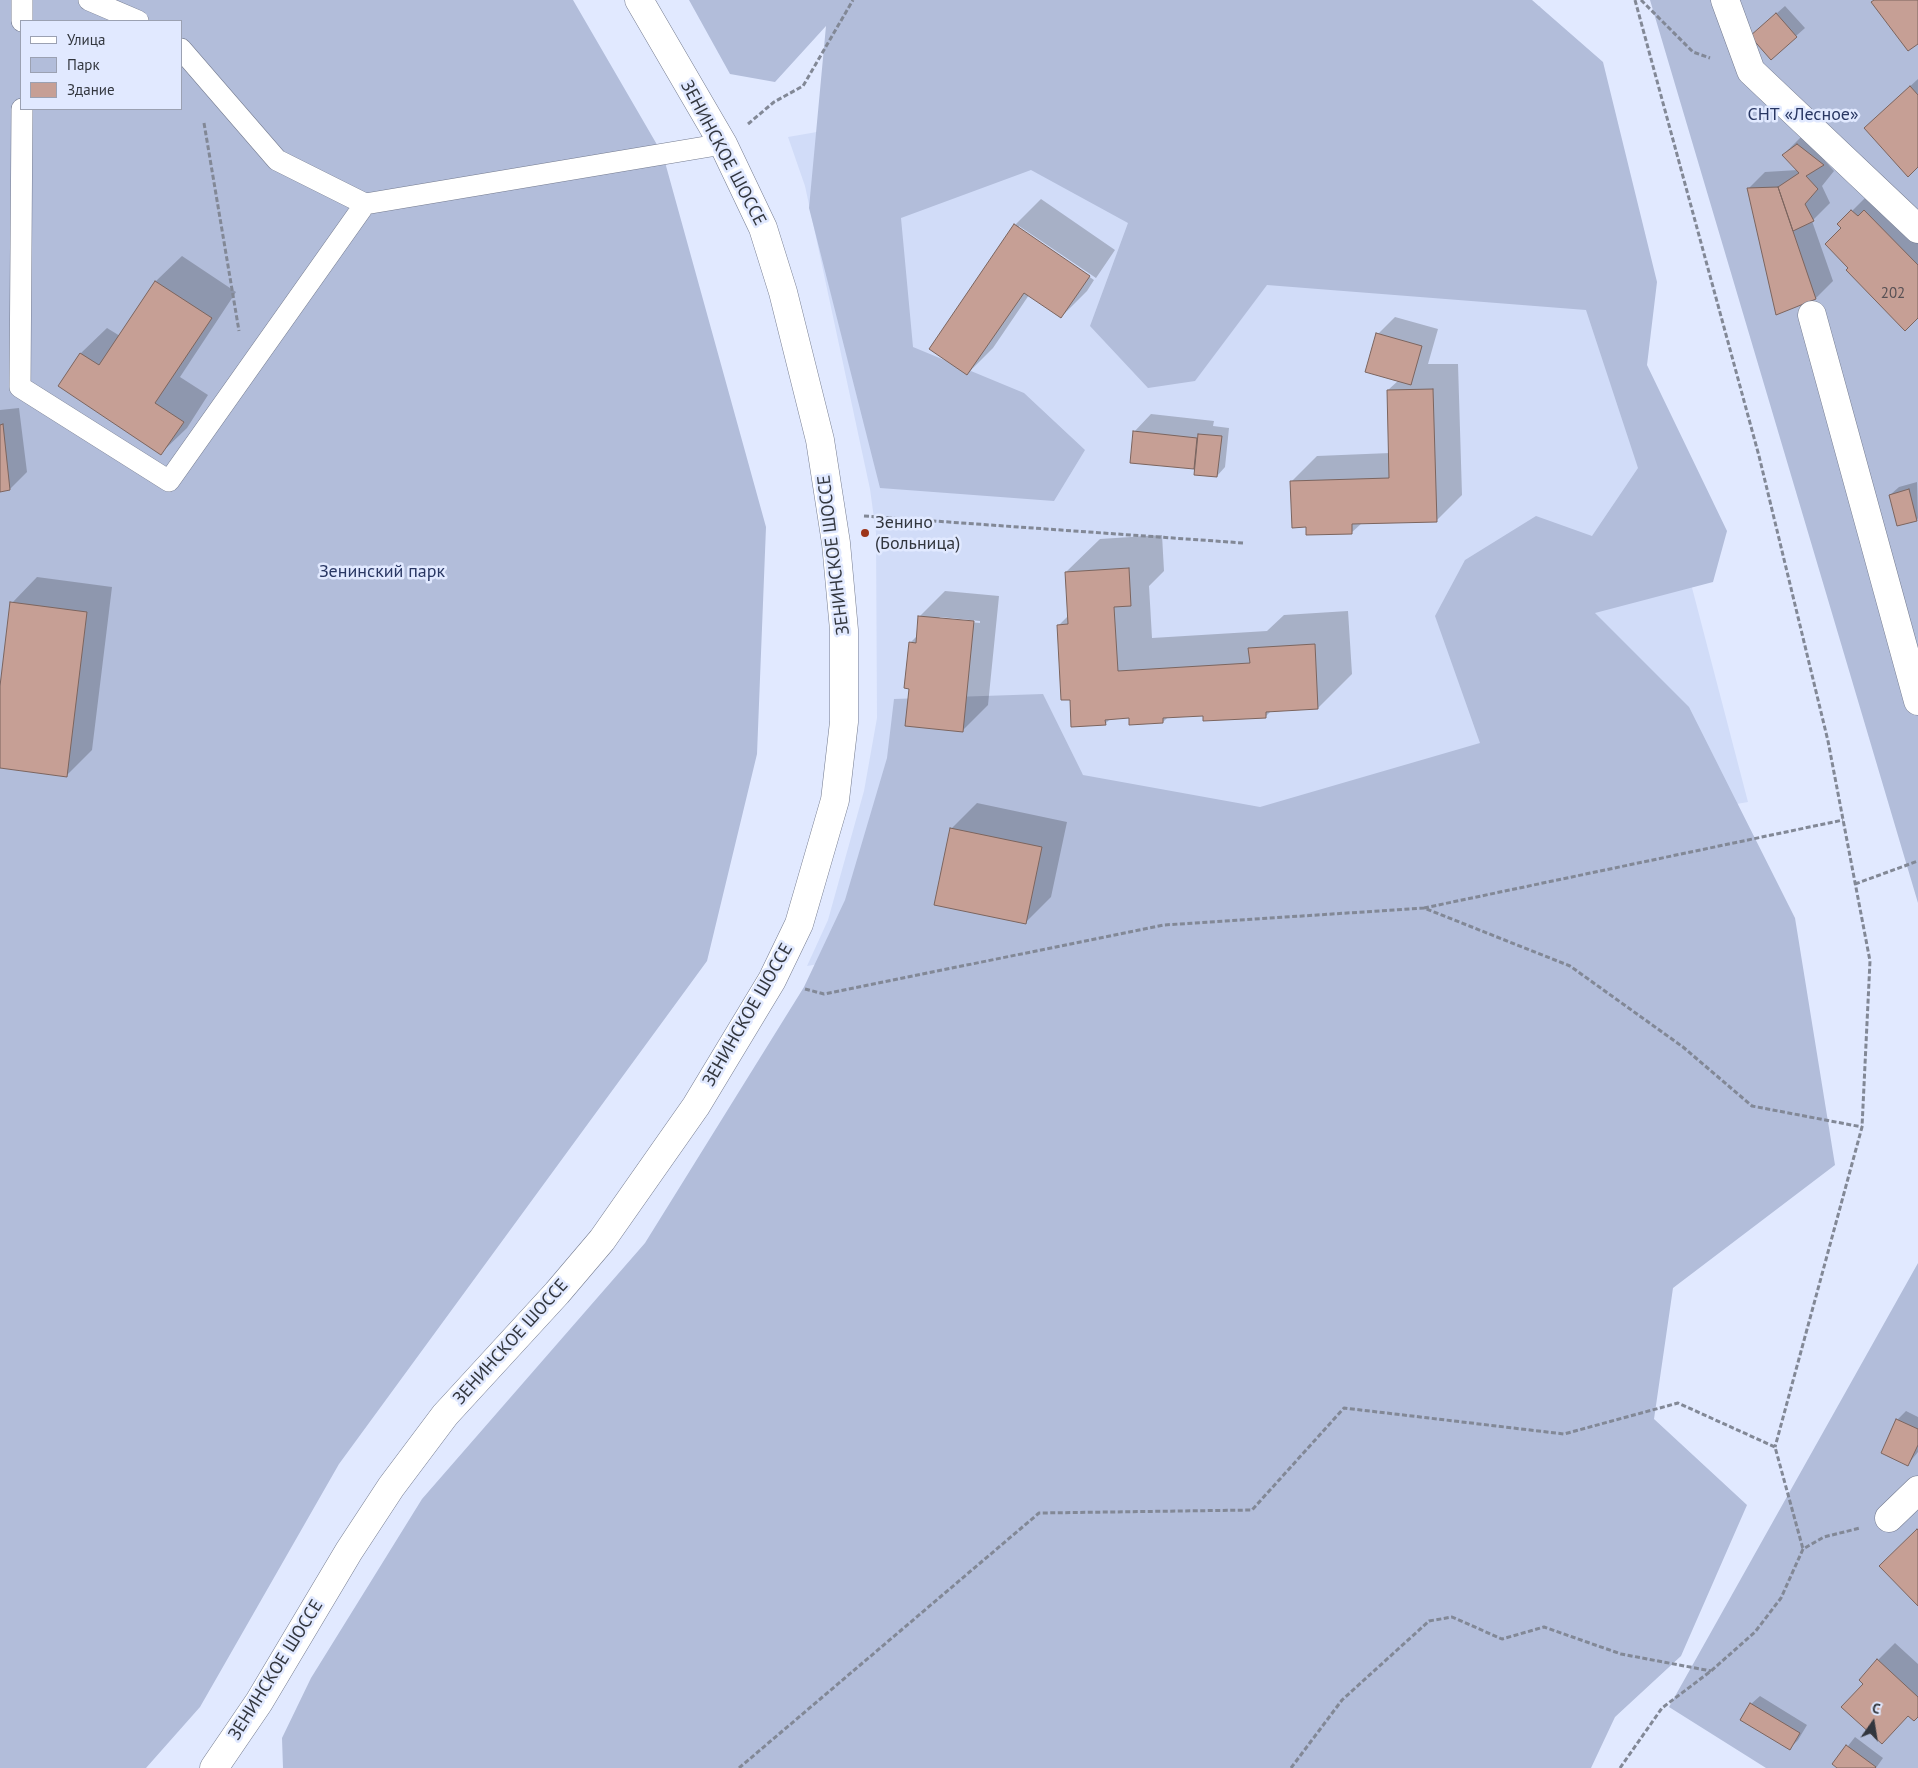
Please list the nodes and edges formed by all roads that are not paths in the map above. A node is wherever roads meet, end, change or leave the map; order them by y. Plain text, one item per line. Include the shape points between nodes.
1 (22, 0) edge
2 (89, 0) edge
3 (639, 0) edge
4 (1725, 0) edge
5 (22, 20) edge
6 (136, 20) edge
7 (182, 50) edge
8 (22, 110) edge
9 (723, 144) junction
10 (365, 204) junction
11 (1918, 229) edge
12 (1812, 315) dead end
13 (1918, 701) edge
14 (1918, 1490) edge
15 (1889, 1518) road end
16 (214, 1768) edge

1 - 5 lane
2 - 6 lane
3 - 9 main road, ЗЕНИНСКОЕ ШОССЕ
4 - 11 main road via 1751,71
7 - 10 lane via 277,160
8 - 10 lane via 20,387 169,481
9 - 10 lane
9 - 16 main road, ЗЕНИНСКОЕ ШОССЕ via 763,228 783,292 820,440 836,543 844,630 844,722 835,800 799,924 772,980 696,1106 602,1240 445,1416 391,1487 259,1702
12 - 13 main road
14 - 15 main road

